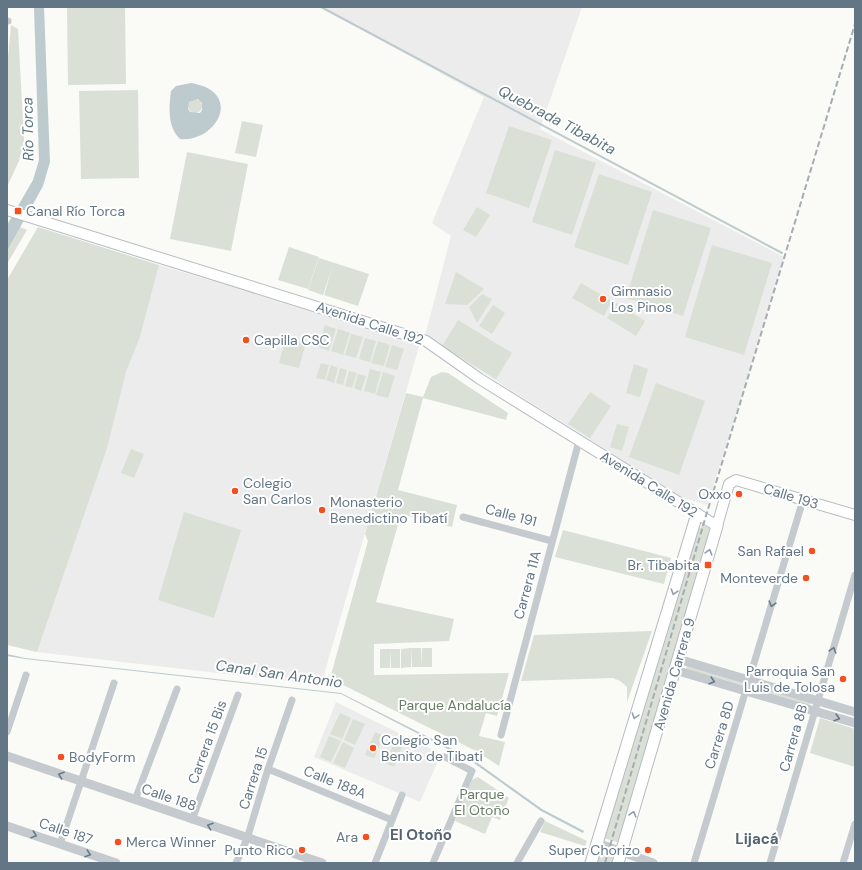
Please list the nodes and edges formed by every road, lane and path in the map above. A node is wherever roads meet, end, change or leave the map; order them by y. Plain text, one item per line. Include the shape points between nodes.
1 (9, 210) edge
2 (579, 441) junction
3 (729, 484) joint
4 (803, 500) junction
5 (697, 514) junction
6 (855, 515) edge
7 (463, 517) dead end
8 (717, 526) junction
9 (552, 541) junction
10 (855, 575) edge
11 (678, 659) junction
12 (675, 670) junction
13 (26, 675) dead end
14 (749, 680) junction
15 (114, 683) dead end
16 (177, 689) dead end
17 (746, 691) junction
18 (238, 695) dead end
19 (292, 700) dead end
20 (818, 701) junction
21 (815, 711) junction
22 (855, 712) edge
23 (855, 723) edge
24 (7, 732) edge
25 (501, 735) dead end
26 (7, 756) edge
27 (445, 756) dead end
28 (268, 769) junction
29 (81, 782) junction
30 (402, 795) dead end
31 (135, 800) junction
32 (192, 820) junction
33 (392, 820) junction
34 (541, 821) dead end
35 (7, 826) edge
36 (855, 828) edge
37 (247, 839) junction
38 (597, 843) junction
39 (60, 844) junction
40 (622, 852) junction
41 (301, 860) edge
42 (116, 863) edge
43 (236, 863) edge
44 (322, 863) edge
45 (375, 863) edge
46 (433, 863) edge
47 (517, 863) edge
48 (591, 863) edge
49 (618, 863) edge
50 (653, 863) edge
51 (694, 863) edge
52 (770, 863) edge
53 (843, 863) edge

1 - 2 main road, Avenida Calle 192 via 421,338
2 - 5 main road, Avenida Calle 192
2 - 9 street, Carrera 11A
3 - 4 main road, Calle 193 via 736,480
3 - 8 main road, Avenida Carrera 9
4 - 6 main road, Calle 193
4 -> 14 street, Carrera 8D
5 - 8 main road, Avenida Calle 192
5 -> 38 main road, Avenida Carrera 9
7 - 9 street, Calle 191
11 -> 8 main road, Avenida Carrera 9
9 - 25 street, Carrera 11A
20 -> 10 street, Carrera 8B
11 - 12 main road, Avenida Carrera 9
11 - 14 street
12 -> 17 street
40 -> 12 main road, Avenida Carrera 9
13 - 24 street
14 - 17 street, Carrera 8D
14 - 20 street
15 - 29 street
16 - 31 street
17 - 21 street
17 - 51 street, Carrera 8D
18 - 32 street, Carrera 15 Bis
19 - 28 street, Carrera 15
20 - 21 street, Carrera 8B
20 - 22 street
21 -> 23 street
21 - 52 street, Carrera 8B
29 -> 26 street, Calle 188
27 - 46 street via 472,771
28 - 33 street, Calle 188A
28 - 37 street, Carrera 15
29 - 31 street, Calle 188
29 - 39 street
30 - 33 street
31 - 32 street, Calle 188
37 -> 32 street, Calle 188
33 - 45 street
34 - 47 street
35 -> 39 street, Calle 187
36 - 53 street
37 - 41 street, Calle 188
37 - 43 street, Carrera 15
38 - 40 street
38 - 48 main road, Avenida Carrera 9
39 -> 42 street, Calle 187
40 - 49 main road, Avenida Carrera 9
40 - 50 street
41 - 44 street, Calle 188

